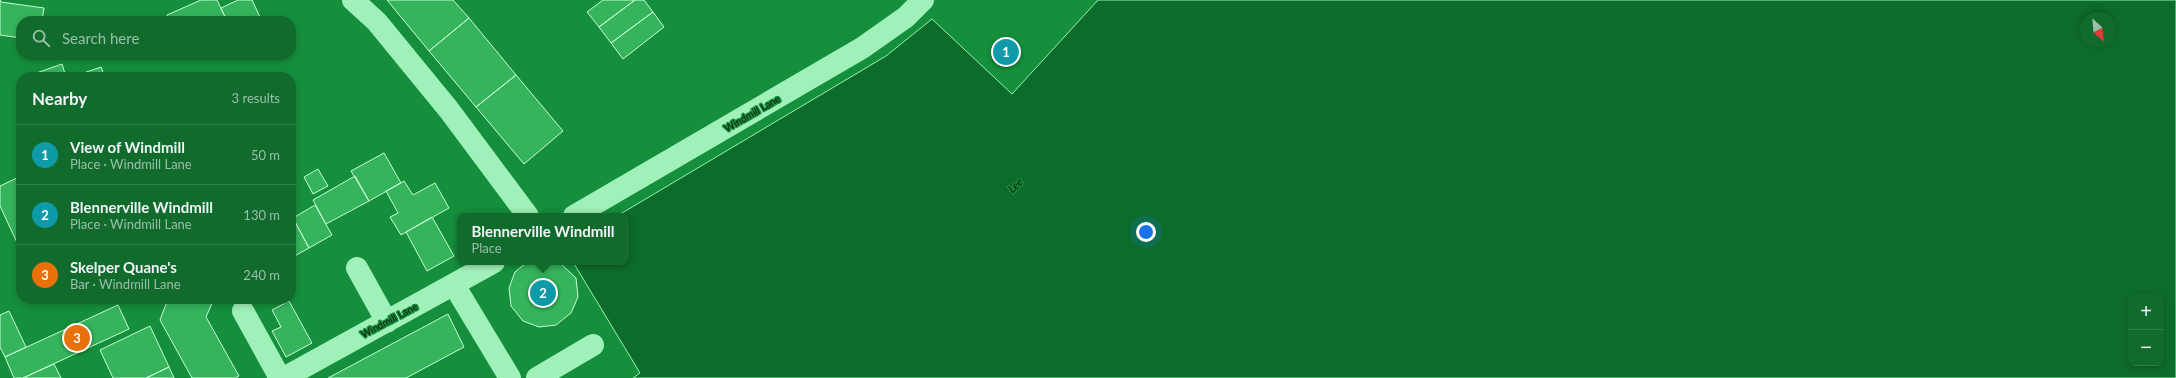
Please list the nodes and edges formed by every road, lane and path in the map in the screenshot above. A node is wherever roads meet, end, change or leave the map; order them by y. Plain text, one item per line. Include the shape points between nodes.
1 (353, 0) edge
2 (923, 0) edge
3 (526, 213) edge
4 (579, 213) edge
5 (489, 265) edge
6 (357, 268) dead end
7 (454, 285) junction
8 (243, 311) dead end
9 (387, 322) junction
10 (593, 345) dead end
11 (280, 378) edge
12 (284, 378) edge
13 (510, 378) edge
14 (538, 378) edge

1 - 3 street via 377,22 449,110
2 - 4 street, Windmill Lane via 906,18 862,48
5 - 7 street, Windmill Lane
6 - 9 street
7 - 9 street, Windmill Lane
7 - 13 street
8 - 11 street
9 - 12 street, Windmill Lane
10 - 14 street

